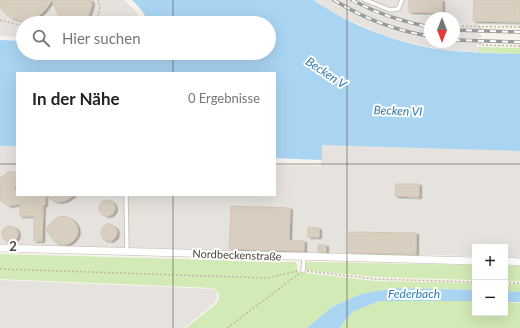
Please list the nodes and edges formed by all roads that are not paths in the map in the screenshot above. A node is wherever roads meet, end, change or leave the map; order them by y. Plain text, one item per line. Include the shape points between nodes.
1 (364, 0) edge
2 (402, 0) edge
3 (126, 196) edge
4 (0, 248) edge
5 (127, 252) junction
6 (304, 257) junction
7 (472, 261) edge
8 (508, 261) edge
9 (520, 262) edge
10 (303, 271) road end

1 - 2 lane via 390,10 398,9
3 - 5 lane
4 - 5 street, Nordbeckenstraße
5 - 6 street, Nordbeckenstraße
6 - 7 street, Nordbeckenstraße
6 - 10 lane
8 - 9 street

